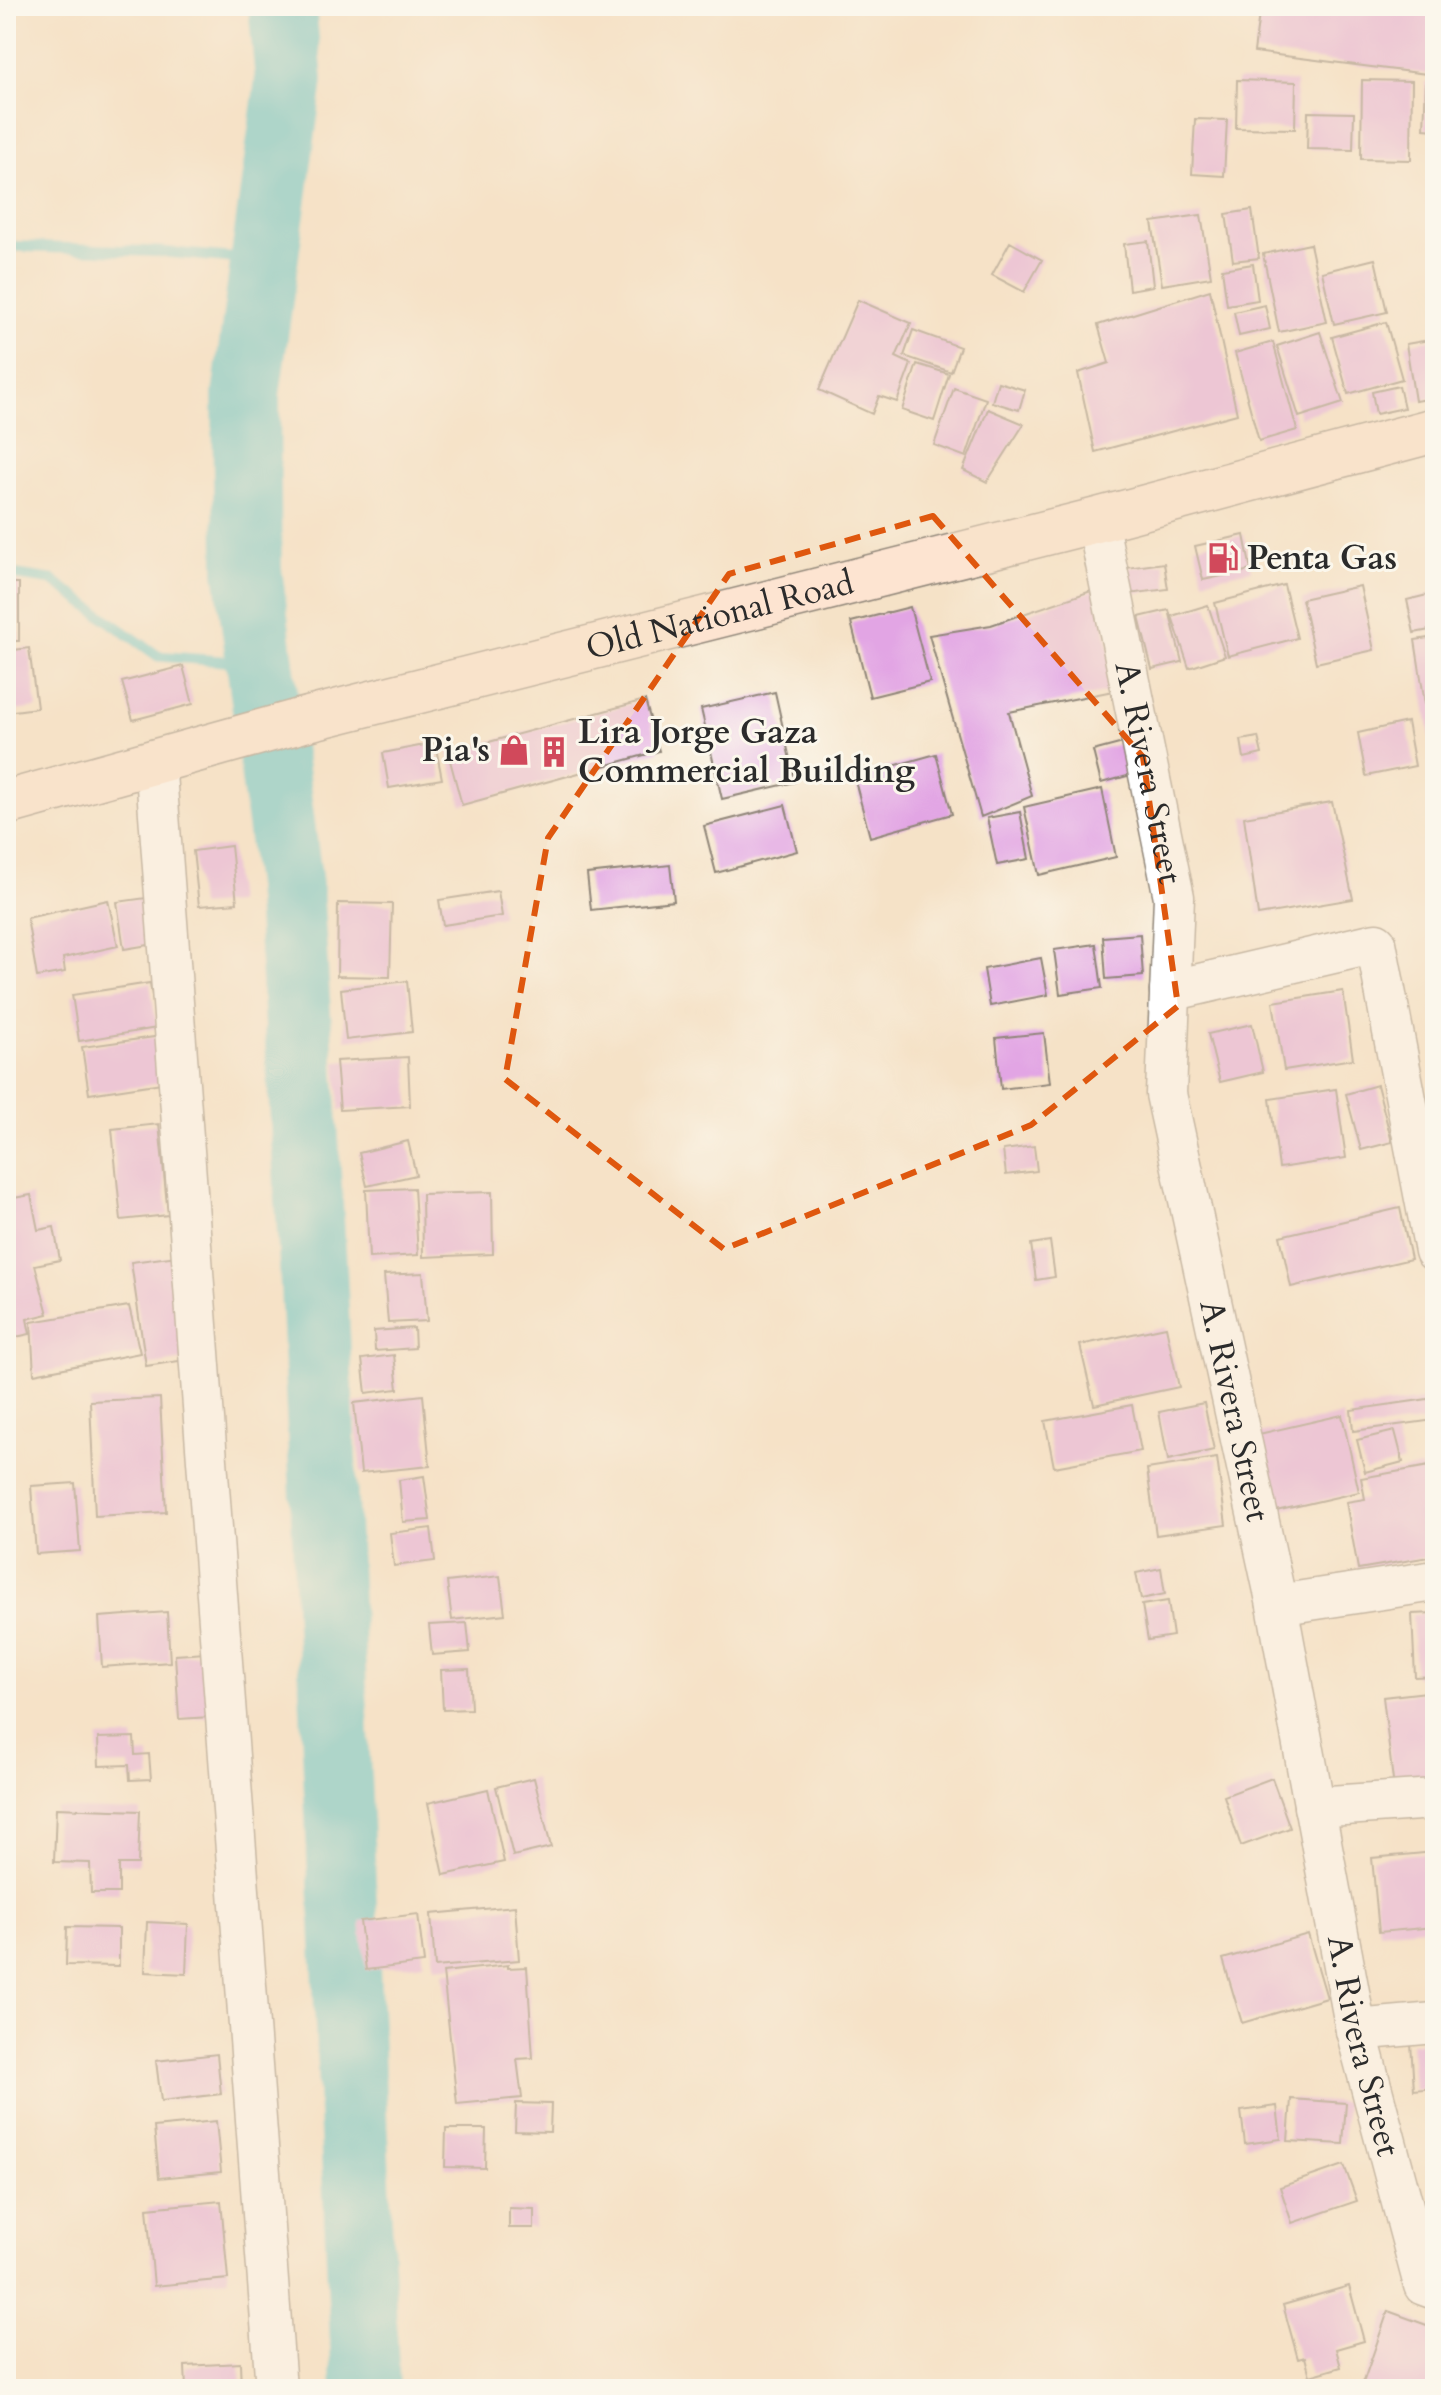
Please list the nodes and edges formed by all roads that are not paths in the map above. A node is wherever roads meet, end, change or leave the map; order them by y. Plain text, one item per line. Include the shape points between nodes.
1 (1435, 430) edge
2 (1097, 520) junction
3 (155, 760) junction
4 (6, 803) edge
5 (1170, 991) junction
6 (1435, 1251) edge
7 (1435, 1581) edge
8 (1277, 1605) junction
9 (1435, 1799) edge
10 (1314, 1807) junction
11 (1435, 2023) edge
12 (1356, 2030) junction
13 (1435, 2289) edge
14 (276, 2389) edge

1 - 2 main road, Old National Road
2 - 3 main road, Old National Road
2 - 5 street, A. Rivera Street via 1174,897
3 - 4 main road, Old National Road
3 - 14 street
5 - 6 street via 1376,943
5 - 8 street, A. Rivera Street via 1166,1094
7 - 8 street
8 - 10 street, A. Rivera Street
9 - 10 street
10 - 12 street, A. Rivera Street
11 - 12 street
12 - 13 street, A. Rivera Street via 1424,2285

